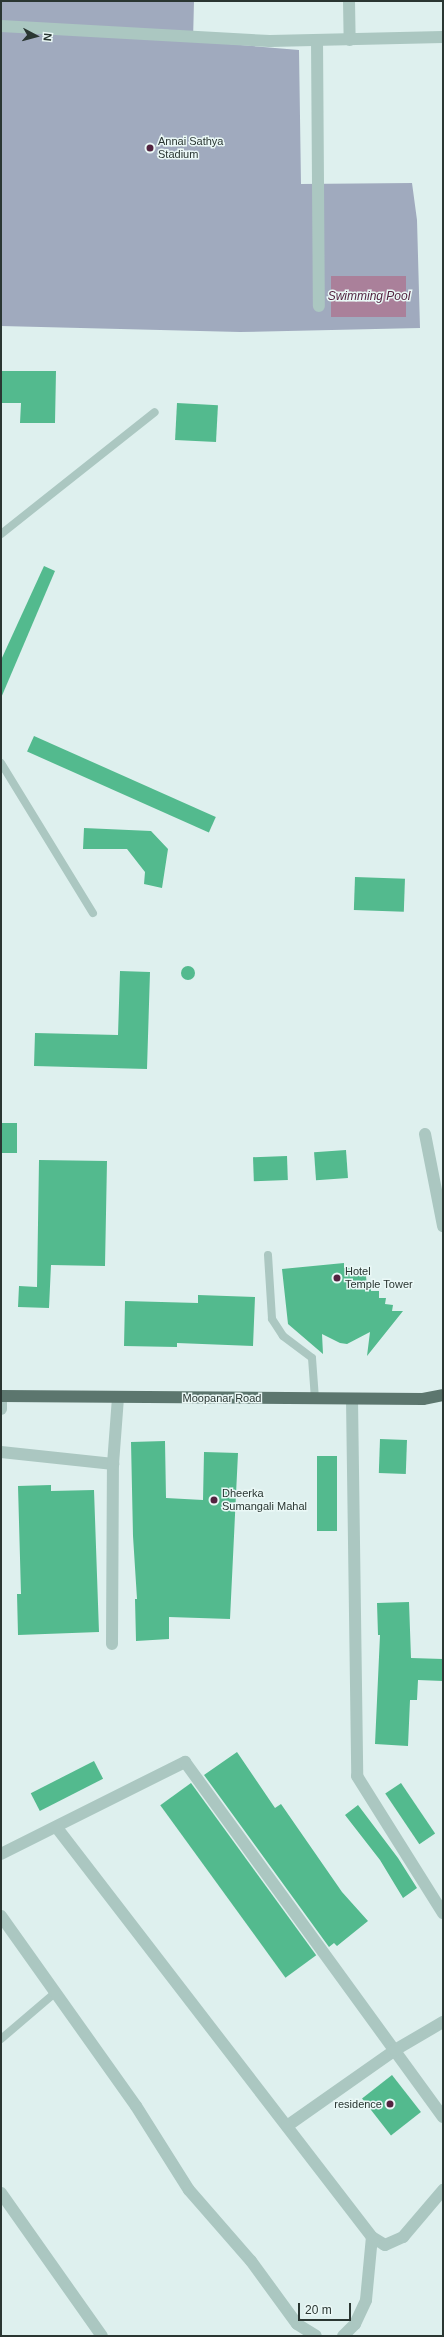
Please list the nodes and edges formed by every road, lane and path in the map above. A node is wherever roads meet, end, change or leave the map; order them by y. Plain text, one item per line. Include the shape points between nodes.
1 (349, 1) edge
2 (1, 26) edge
3 (443, 37) edge
4 (317, 40) junction
5 (350, 40) junction
6 (318, 306) dead end
7 (155, 412) dead end
8 (1, 534) edge
9 (1, 763) edge
10 (92, 913) dead end
11 (426, 1134) dead end
12 (443, 1226) edge
13 (268, 1256) dead end
14 (443, 1395) edge
15 (1, 1396) edge
16 (118, 1398) junction
17 (315, 1398) junction
18 (352, 1399) junction
19 (1, 1409) edge
20 (1, 1452) edge
21 (113, 1464) junction
22 (112, 1644) dead end
23 (57, 1828) junction
24 (1, 1854) edge
25 (443, 1913) edge
26 (1, 1916) edge
27 (56, 1992) junction
28 (443, 2022) edge
29 (1, 2039) edge
30 (395, 2050) junction
31 (443, 2117) edge
32 (287, 2126) junction
33 (443, 2190) edge
34 (1, 2193) edge
35 (372, 2237) junction
36 (102, 2336) edge
37 (316, 2336) edge
38 (343, 2336) edge

1 - 5 street
2 - 4 street via 270,41
3 - 5 street
4 - 5 street
4 - 6 street
7 - 8 lane
9 - 10 lane
11 - 12 street
13 - 17 lane via 272,1319 283,1336 312,1358
14 - 18 main road, Moopanar Road via 423,1399
15 - 16 main road, Moopanar Road
15 - 19 street
16 - 17 main road, Moopanar Road
16 - 21 street
17 - 18 main road, Moopanar Road
18 - 25 street via 357,1776
20 - 21 street
21 - 22 street
23 - 24 street
23 - 30 street via 185,1762
23 - 32 street
26 - 27 street
27 - 29 lane
27 - 37 street via 136,2106 189,2190 251,2261 298,2324
28 - 30 street
30 - 31 street
30 - 32 street
32 - 35 street
33 - 35 street via 403,2237 385,2245
34 - 36 street
35 - 38 street via 366,2300 355,2324

